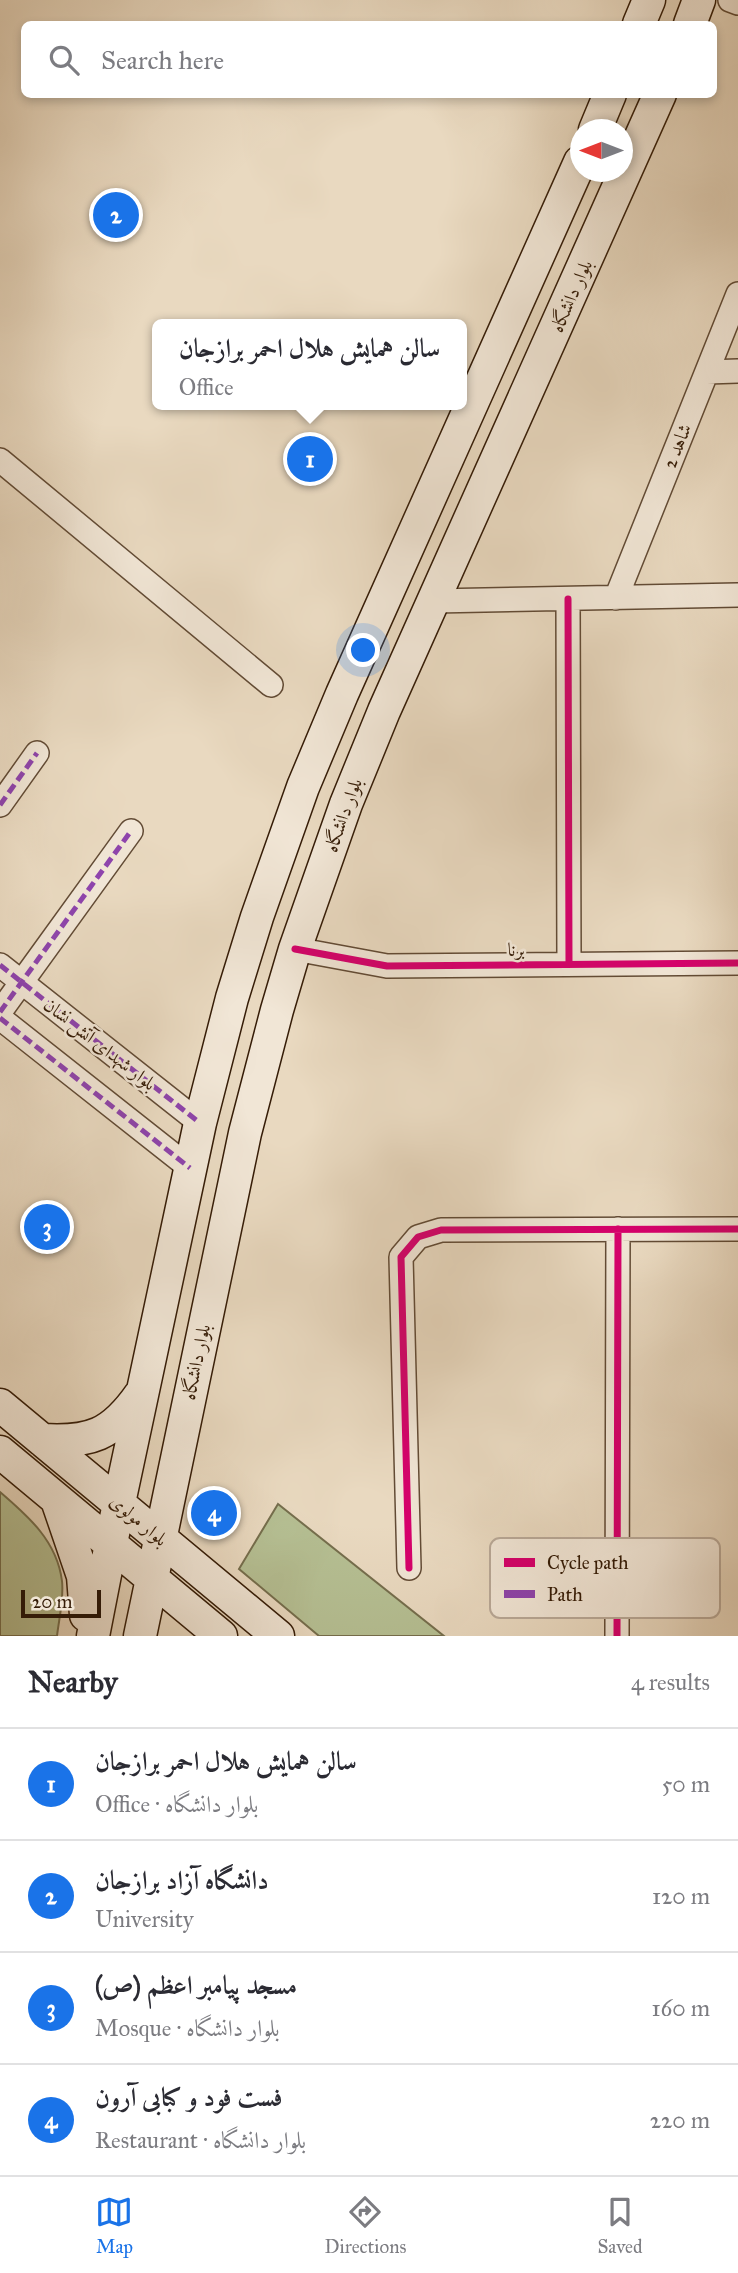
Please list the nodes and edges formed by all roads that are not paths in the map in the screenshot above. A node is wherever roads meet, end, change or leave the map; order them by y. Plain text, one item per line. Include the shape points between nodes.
1 (649, 0) edge
2 (699, 0) edge
3 (730, 0) edge
4 (738, 3) edge
5 (640, 21) edge
6 (691, 21) edge
7 (608, 98) edge
8 (658, 98) edge
9 (600, 119) edge
10 (571, 182) edge
11 (738, 293) edge
12 (738, 371) edge
13 (707, 372) junction
14 (0, 460) edge
15 (738, 594) edge
16 (616, 598) junction
17 (568, 599) junction
18 (435, 601) junction
19 (271, 685) dead end
20 (37, 753) dead end
21 (0, 805) edge
22 (131, 831) dead end
23 (257, 917) junction
24 (295, 949) junction
25 (738, 963) edge
26 (569, 964) junction
27 (0, 965) edge
28 (22, 983) junction
29 (0, 1015) edge
30 (200, 1123) junction
31 (190, 1168) junction
32 (618, 1229) junction
33 (738, 1229) edge
34 (143, 1391) junction
35 (0, 1405) edge
36 (43, 1440) junction
37 (0, 1452) edge
38 (56, 1499) junction
39 (119, 1503) junction
40 (159, 1537) junction
41 (617, 1538) edge
42 (111, 1544) junction
43 (409, 1568) dead end
44 (152, 1578) junction
45 (617, 1618) edge
46 (88, 1636) edge
47 (93, 1636) edge
48 (140, 1636) edge
49 (221, 1636) edge
50 (278, 1636) edge
51 (617, 1636) edge

1 - 5 main road
2 - 6 main road
3 - 4 street
7 - 9 main road
8 - 18 main road, بلوار دانشگاه
10 - 23 main road via 341,694
11 - 13 street, شاهد 2
12 - 13 street
13 - 16 street, شاهد 2
14 - 19 street
15 - 16 street
16 - 17 street
17 - 18 street
17 - 26 street
18 - 24 main road, بلوار دانشگاه via 346,804
20 - 21 street
22 - 28 street
23 - 24 main road
23 - 30 main road
24 - 26 street, برنا via 387,966
24 - 40 main road, بلوار دانشگاه via 245,1133
25 - 26 street, برنا
27 - 28 street, بلوار شهدای آتش نشان
28 - 29 street
28 - 30 street, بلوار شهدای آتش نشان
29 - 31 street
30 - 31 main road
31 - 34 main road
32 - 33 street
32 - 41 street
32 - 43 street via 441,1230 418,1237 401,1257
34 - 36 main road via 125,1416 101,1433 73,1442
34 - 39 main road
35 - 36 main road, بلوار مولوی
36 - 39 main road, بلوار مولوی
37 - 38 main road, بلوار مولوی
38 - 42 main road, بلوار مولوی
38 - 46 main road via 83,1576
39 - 40 main road, بلوار مولوی
39 - 42 main road
40 - 44 main road, بلوار دانشگاه
40 - 50 main road, بلوار مولوی
42 - 44 main road, بلوار مولوی
42 - 47 main road
44 - 48 main road, بلوار دانشگاه
44 - 49 main road, بلوار مولوی
45 - 51 street

